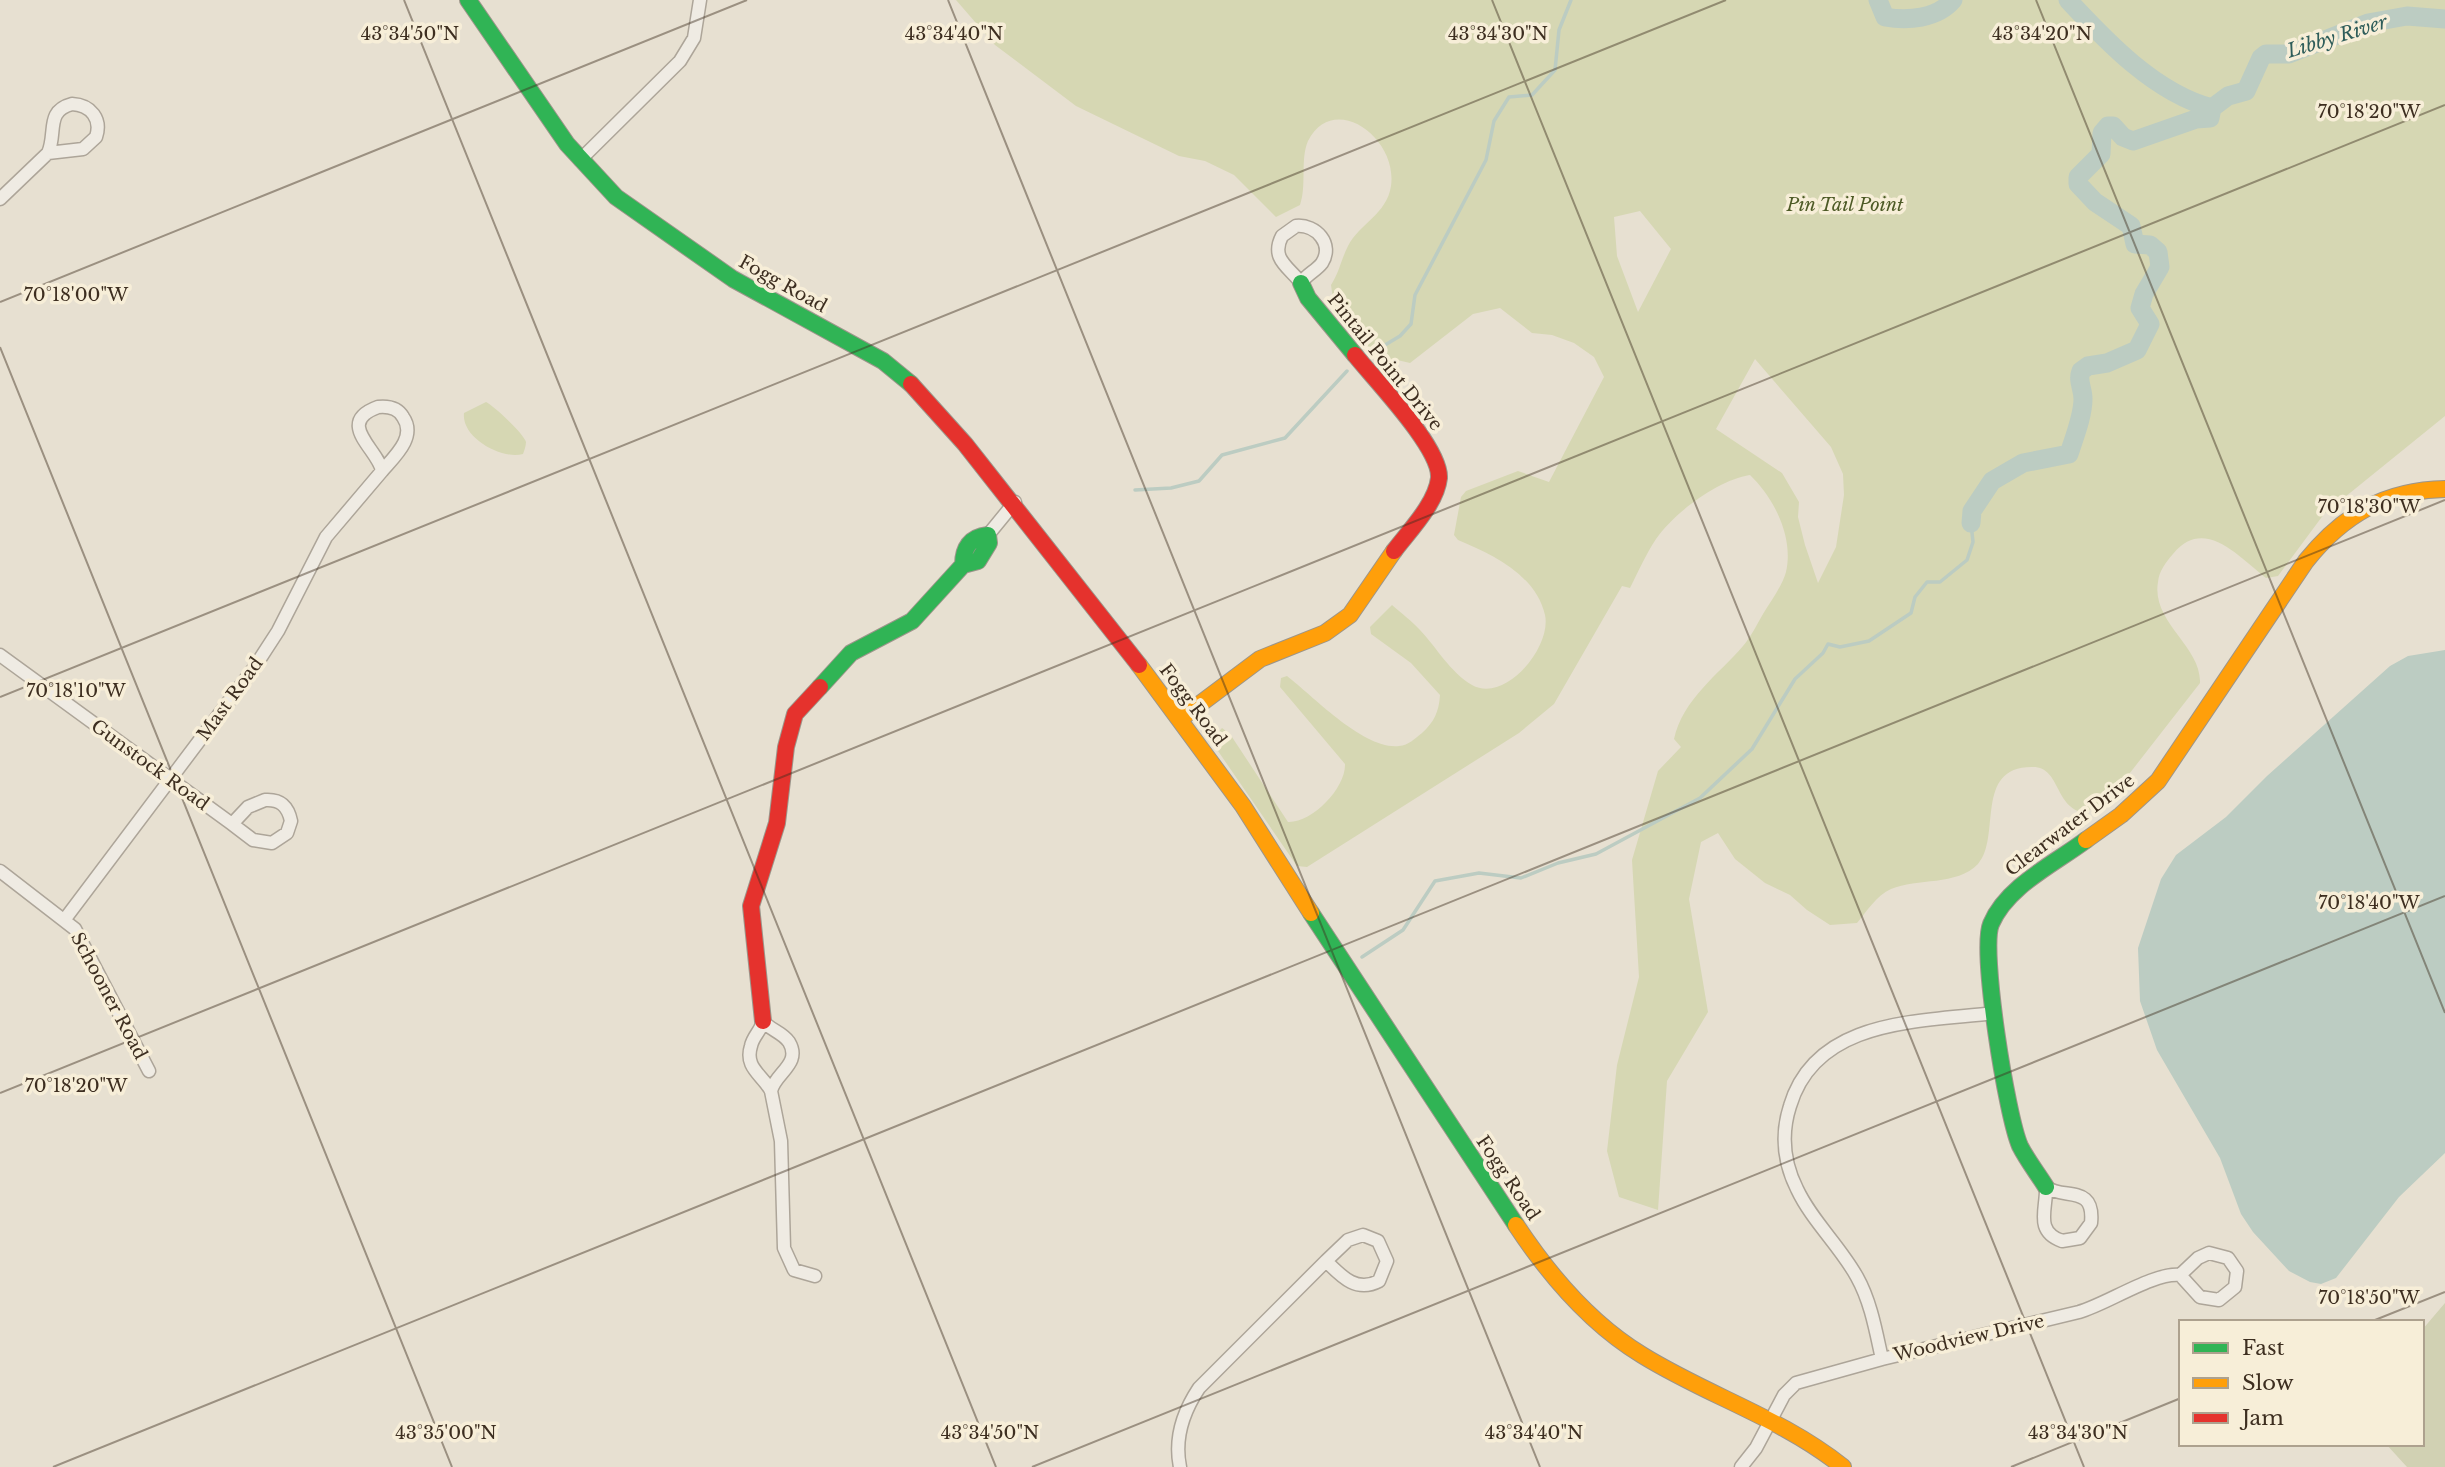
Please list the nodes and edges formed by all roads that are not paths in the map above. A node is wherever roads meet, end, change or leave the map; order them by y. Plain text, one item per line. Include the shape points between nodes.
1 (468, 0) edge
2 (700, 0) edge
3 (48, 153) junction
4 (580, 160) junction
5 (0, 199) edge
6 (1301, 283) junction
7 (382, 471) junction
8 (2445, 489) edge
9 (1014, 502) junction
10 (988, 535) joint
11 (0, 655) edge
12 (1180, 719) junction
13 (170, 780) junction
14 (232, 824) junction
15 (0, 871) edge
16 (65, 919) junction
17 (1994, 1013) junction
18 (763, 1021) junction
19 (149, 1071) dead end
20 (771, 1091) junction
21 (2046, 1188) junction
22 (1326, 1261) junction
23 (2180, 1275) junction
24 (815, 1276) dead end
25 (1882, 1359) junction
26 (1771, 1419) junction
27 (1180, 1467) edge
28 (1741, 1467) edge
29 (1843, 1467) edge

1 - 4 street, Fogg Road
2 - 4 street via 694,38 675,67
3 - 3 street via 89,146 98,130 93,112 76,104 59,110
3 - 5 street
4 - 9 street, Fogg Road via 625,204 691,251 756,293 870,352 902,376
6 - 6 street, Pintail Point Drive via 1320,266 1326,251 1321,235 1301,226 1286,232 1278,249 1283,266
6 - 12 street, Pintail Point Drive via 1308,298 1426,442 1437,461 1437,484 1416,524 1344,621 1260,659
7 - 7 street, Mast Road via 405,442 408,429 400,412 383,406 366,413 359,430
7 - 13 street, Mast Road via 326,537 268,648
8 - 17 street, Clearwater Drive via 2384,498 2330,532 2151,788 2007,898 1988,935
9 - 10 street
9 - 12 street, Fogg Road
10 - 18 street via 978,561 963,565 912,621 858,647 795,715 786,747 777,823 751,906
11 - 13 street, Gunstock Road
12 - 26 street, Fogg Road via 1271,848 1516,1226 1565,1289 1604,1328 1644,1357
13 - 14 street, Gunstock Road
13 - 16 street, Mast Road
14 - 14 street, Gunstock Road via 253,840 267,843 284,836 291,821 283,805 270,800 248,807
15 - 16 street, Schooner Road
16 - 19 street, Schooner Road via 78,933
17 - 21 street, Clearwater Drive via 2013,1125
17 - 25 street via 1886,1027 1848,1038 1816,1061 1791,1101 1784,1139 1790,1173 1802,1198 1858,1278
18 - 20 street via 750,1060
18 - 20 street via 784,1037 792,1050 791,1063
20 - 24 street via 781,1141 784,1248 794,1270
21 - 21 street via 2042,1218 2047,1231 2062,1241 2080,1237 2091,1223 2088,1205 2078,1195
22 - 22 street via 1348,1240 1363,1235 1378,1241 1387,1261 1379,1281 1363,1285 1344,1279
22 - 27 street via 1199,1388 1180,1430
23 - 23 street, Woodview Drive via 2200,1297 2211,1301 2230,1294 2237,1280 2231,1261 2213,1252 2198,1258
23 - 25 street, Woodview Drive via 2158,1278 2080,1312
25 - 26 street, Woodview Drive via 1792,1386
26 - 28 street, Woodview Drive
26 - 29 street, Fogg Road via 1809,1440

